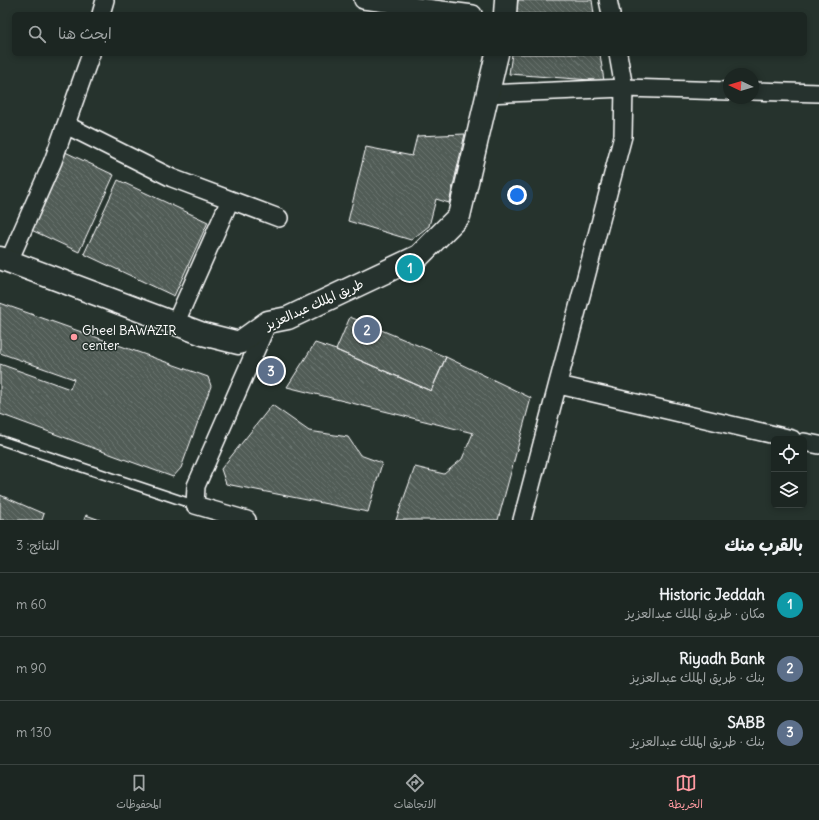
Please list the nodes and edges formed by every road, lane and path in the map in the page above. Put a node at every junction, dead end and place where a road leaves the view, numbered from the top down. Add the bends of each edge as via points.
1 (104, 0) edge
2 (363, 0) edge
3 (506, 0) edge
4 (608, 0) edge
5 (101, 12) edge
6 (457, 12) edge
7 (505, 12) edge
8 (611, 12) edge
9 (90, 56) edge
10 (497, 56) edge
11 (618, 56) edge
12 (624, 88) junction
13 (723, 91) edge
14 (759, 92) edge
15 (819, 93) edge
16 (488, 94) junction
17 (66, 125) junction
18 (230, 200) junction
19 (280, 218) dead end
20 (5, 260) edge
21 (268, 322) junction
22 (175, 324) junction
23 (558, 385) junction
24 (779, 436) edge
25 (0, 440) edge
26 (807, 443) edge
27 (819, 445) edge
28 (195, 505) junction
29 (247, 520) edge
30 (522, 520) edge

1 - 5 street
2 - 6 street
3 - 7 main road
4 - 8 street
9 - 17 street
10 - 16 main road, طريق الملك عبدالعزيز
11 - 12 street
12 - 13 street
12 - 16 street
12 - 23 street via 623,136
14 - 15 street
16 - 21 main road, طريق الملك عبدالعزيز via 459,216 419,256 288,318
17 - 18 street via 172,178
17 - 20 street via 53,161
18 - 19 street
18 - 22 street
20 - 22 main road, طريق الملك عبدالعزيز
21 - 22 main road, طريق الملك عبدالعزيز via 239,344
21 - 28 street via 196,486
23 - 24 street
23 - 30 street
25 - 28 lane
26 - 27 street
28 - 29 street

